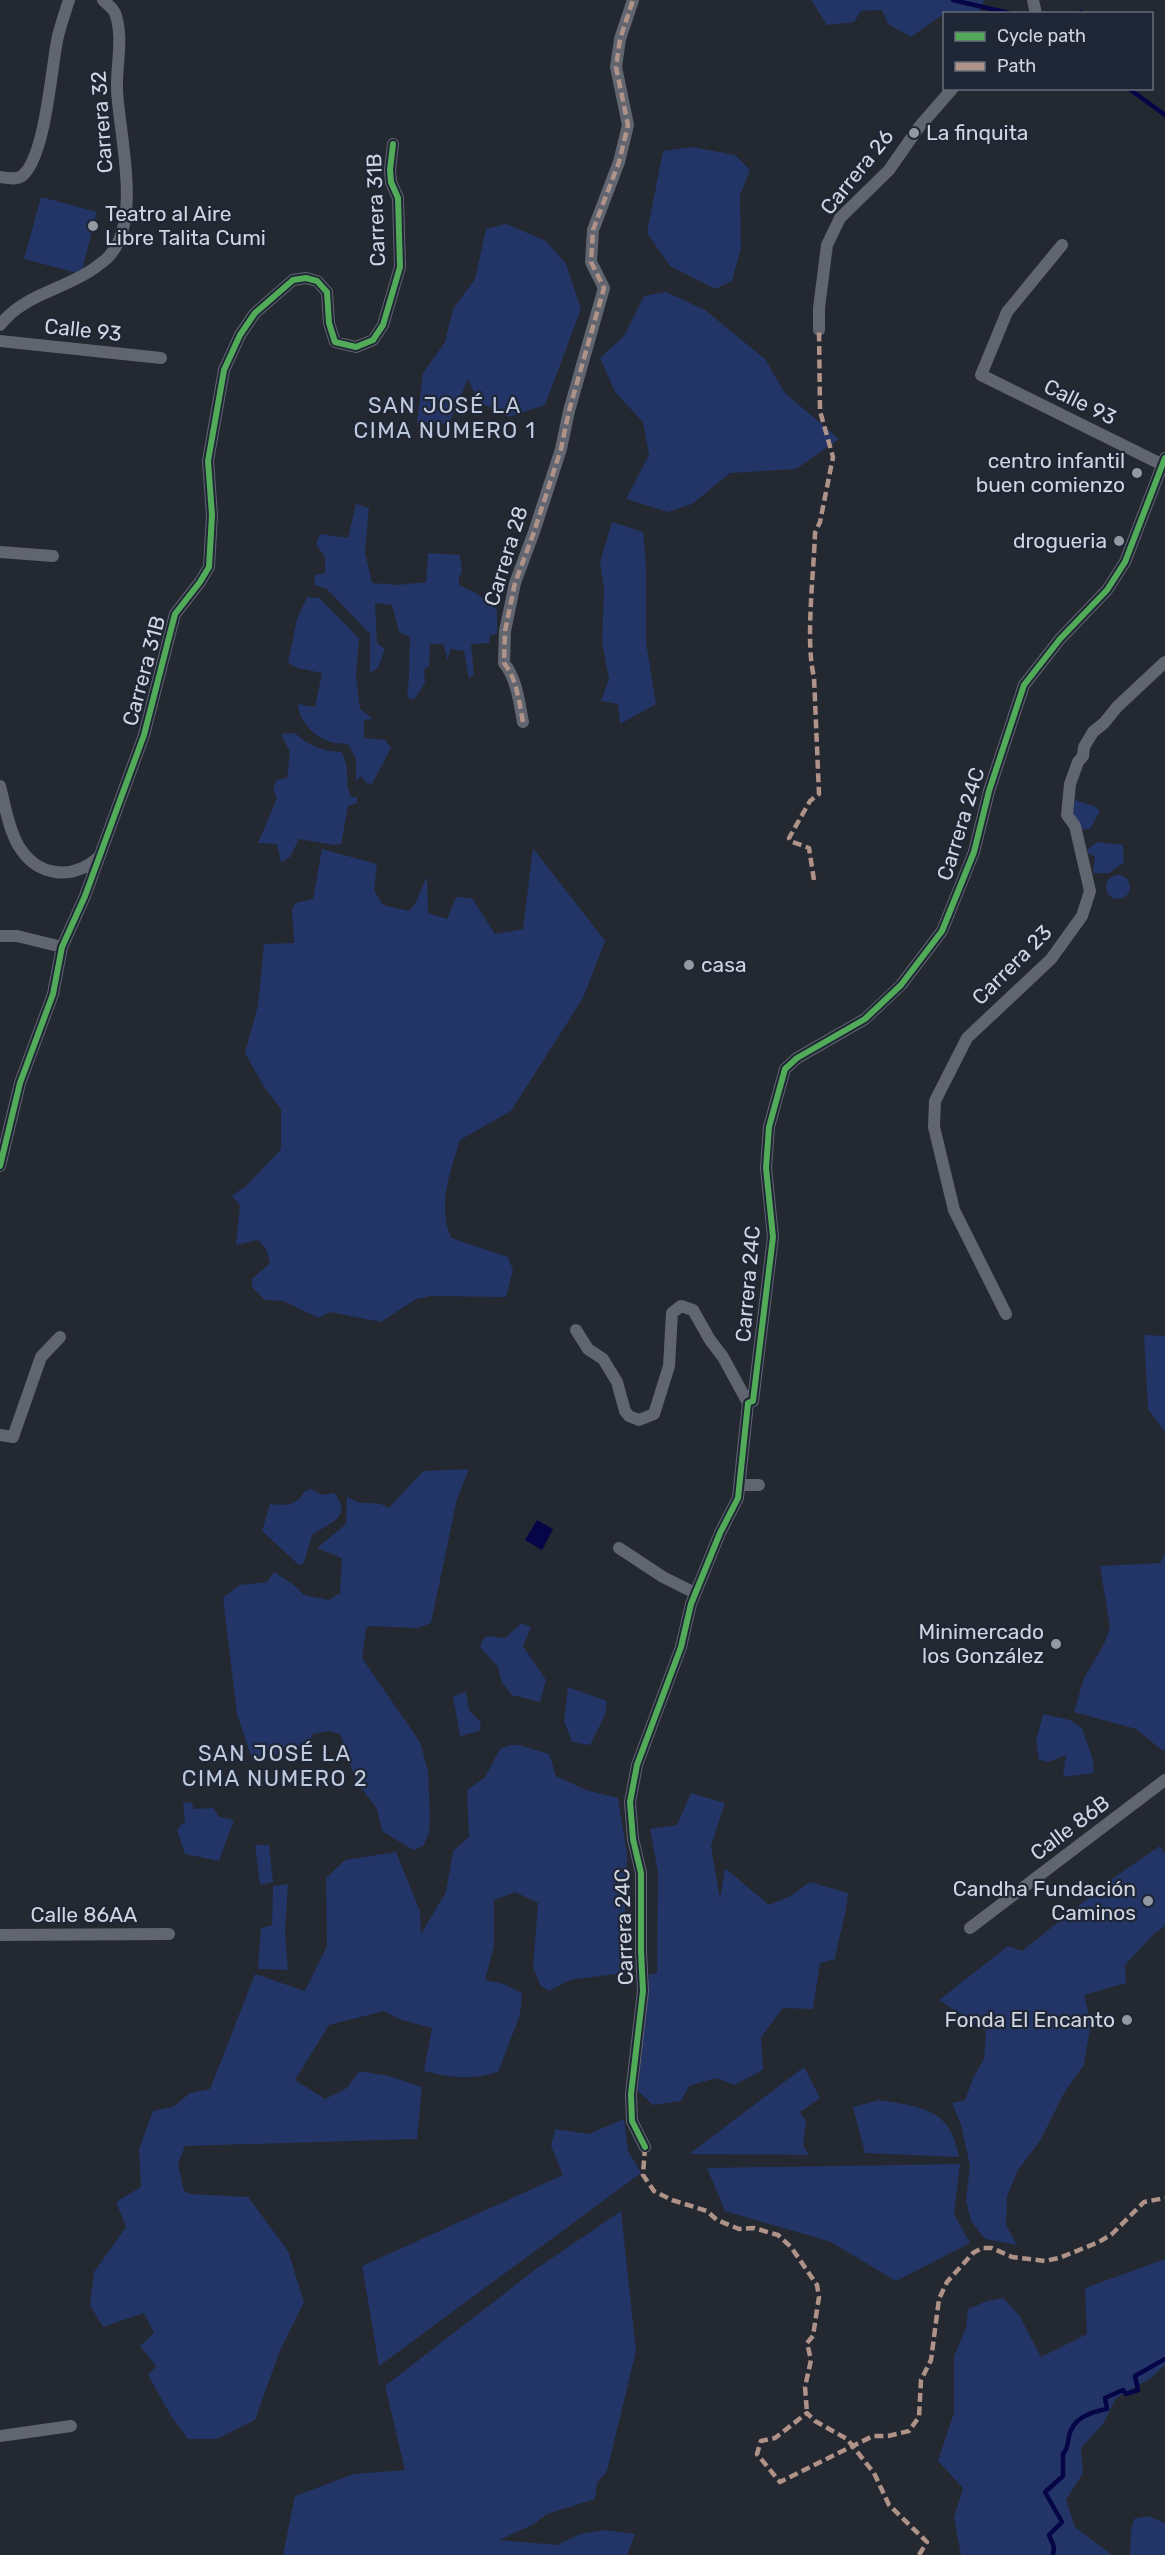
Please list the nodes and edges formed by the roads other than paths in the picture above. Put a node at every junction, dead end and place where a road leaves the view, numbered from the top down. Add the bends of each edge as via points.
1 (69, 0) edge
2 (103, 0) edge
3 (633, 0) edge
4 (951, 90) edge
5 (393, 144) dead end
6 (0, 177) edge
7 (1062, 245) dead end
8 (0, 325) edge
9 (819, 330) dead end
10 (0, 340) edge
11 (161, 358) dead end
12 (1164, 463) edge
13 (0, 552) edge
14 (53, 556) dead end
15 (1165, 662) edge
16 (524, 722) dead end
17 (0, 786) edge
18 (99, 857) junction
19 (0, 936) edge
20 (62, 947) junction
21 (0, 1166) edge
22 (1006, 1314) dead end
23 (576, 1330) dead end
24 (60, 1337) dead end
25 (748, 1403) junction
26 (0, 1435) edge
27 (740, 1485) junction
28 (759, 1485) dead end
29 (619, 1548) dead end
30 (695, 1593) junction
31 (1165, 1780) edge
32 (970, 1928) dead end
33 (169, 1934) dead end
34 (0, 1935) edge
35 (645, 2147) dead end
36 (71, 2426) dead end
37 (0, 2436) edge

1 - 6 street via 32,165 22,177
2 - 8 street, Carrera 32 via 114,10 120,33 118,105 126,157 121,235 110,256 80,278 41,293 11,311
3 - 16 street, Carrera 28 via 620,39 616,67 628,125 620,162 593,230 591,262 604,288 561,449 515,583 505,631 504,663 515,684
4 - 9 street, Carrera 26 via 889,170 840,218 827,245
5 - 18 street, Carrera 31B via 390,170 398,198 400,267 383,325 373,340 356,347 335,342 327,292 317,281 293,280 255,313 224,370 208,460 213,515 209,567 175,614 144,735
7 - 12 street, Calle 93 via 1007,312 981,375
10 - 11 street, Calle 93
12 - 25 street, Carrera 24C via 1125,562 1107,591 1060,639 1024,685 989,791 974,852 942,931 901,985 866,1018 785,1069 769,1127 766,1168 773,1237 753,1401
13 - 14 street
15 - 22 street, Carrera 23 via 1094,732 1070,784 1067,815 1075,826 1090,891 1080,919 1051,959 967,1038 935,1101 934,1127 954,1210
17 - 18 street via 18,845 38,865 50,871 76,872
18 - 20 street, Carrera 31B
19 - 20 street
20 - 21 street, Carrera 31B via 52,994 20,1083
23 - 25 street via 588,1349 603,1359 617,1382 625,1411 639,1420 654,1414 669,1366 672,1313 681,1306 693,1310
24 - 26 street via 41,1358 13,1437
25 - 27 street, Carrera 24C
27 - 28 street
27 - 30 street, Carrera 24C via 738,1498
29 - 30 street via 663,1578
30 - 35 street, Carrera 24C via 681,1647 637,1765 630,1802 641,1873 643,1991 631,2105 632,2121
31 - 32 street, Calle 86B
33 - 34 street, Calle 86AA
36 - 37 street

